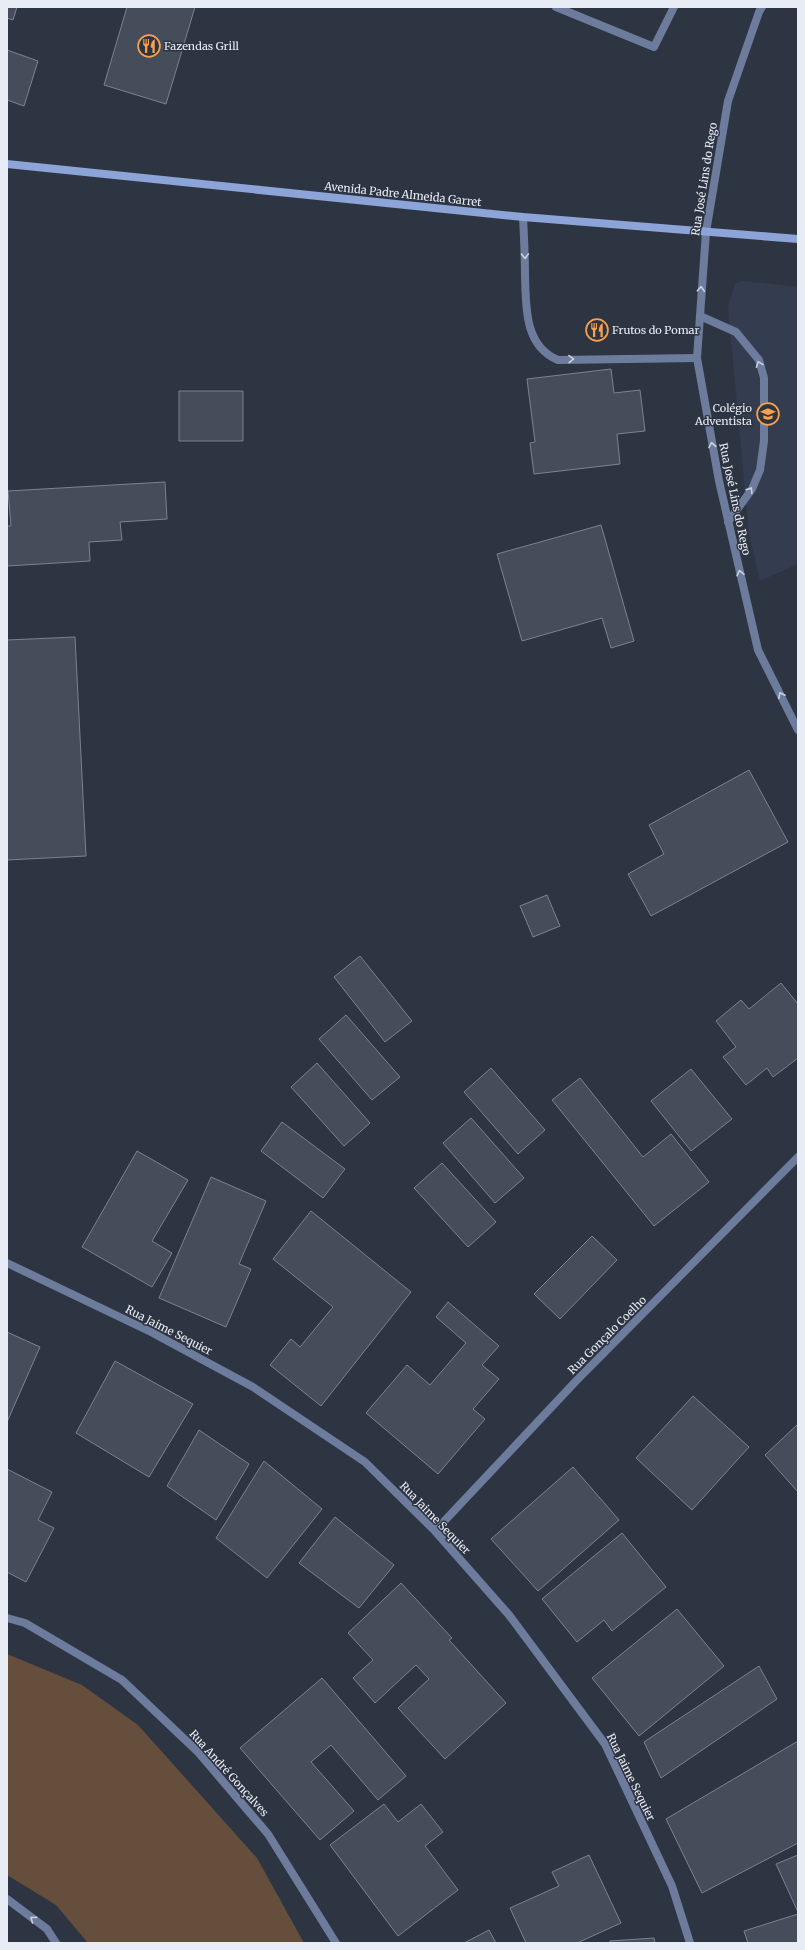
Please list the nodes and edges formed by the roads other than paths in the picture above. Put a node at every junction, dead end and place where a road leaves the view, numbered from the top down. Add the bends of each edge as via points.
1 (556, 7) edge
2 (674, 7) edge
3 (762, 7) edge
4 (7, 164) edge
5 (523, 217) junction
6 (706, 232) junction
7 (798, 239) edge
8 (700, 316) junction
9 (698, 358) junction
10 (728, 522) junction
11 (798, 730) edge
12 (798, 1157) edge
13 (7, 1262) edge
14 (435, 1531) junction
15 (7, 1618) edge
16 (7, 1899) edge
17 (56, 1943) edge
18 (336, 1943) edge
19 (690, 1943) edge

1 - 2 street via 654,47
3 - 6 street, Rua José Lins do Rego via 728,101
4 - 5 main road, Avenida Padre Almeida Garret
5 - 6 main road, Avenida Padre Almeida Garret
5 -> 9 street via 526,315 536,342 548,355 558,360
6 - 7 main road, Avenida Padre Almeida Garret
8 -> 6 street, Rua José Lins do Rego
8 - 9 street, Rua José Lins do Rego
10 -> 8 street via 752,488 760,470 764,441 764,378 759,360 736,332
10 -> 9 street, Rua José Lins do Rego
11 -> 10 street, Rua José Lins do Rego via 758,650
12 - 14 street, Rua Gonçalo Coelho via 577,1380
13 - 14 street, Rua Jaime Sequier via 151,1332 252,1387 365,1462
14 - 19 street, Rua Jaime Sequier via 508,1614 605,1744 672,1886
15 - 18 street, Rua André Gonçalves via 25,1623 122,1680 197,1752 268,1834
17 -> 16 street via 46,1929

